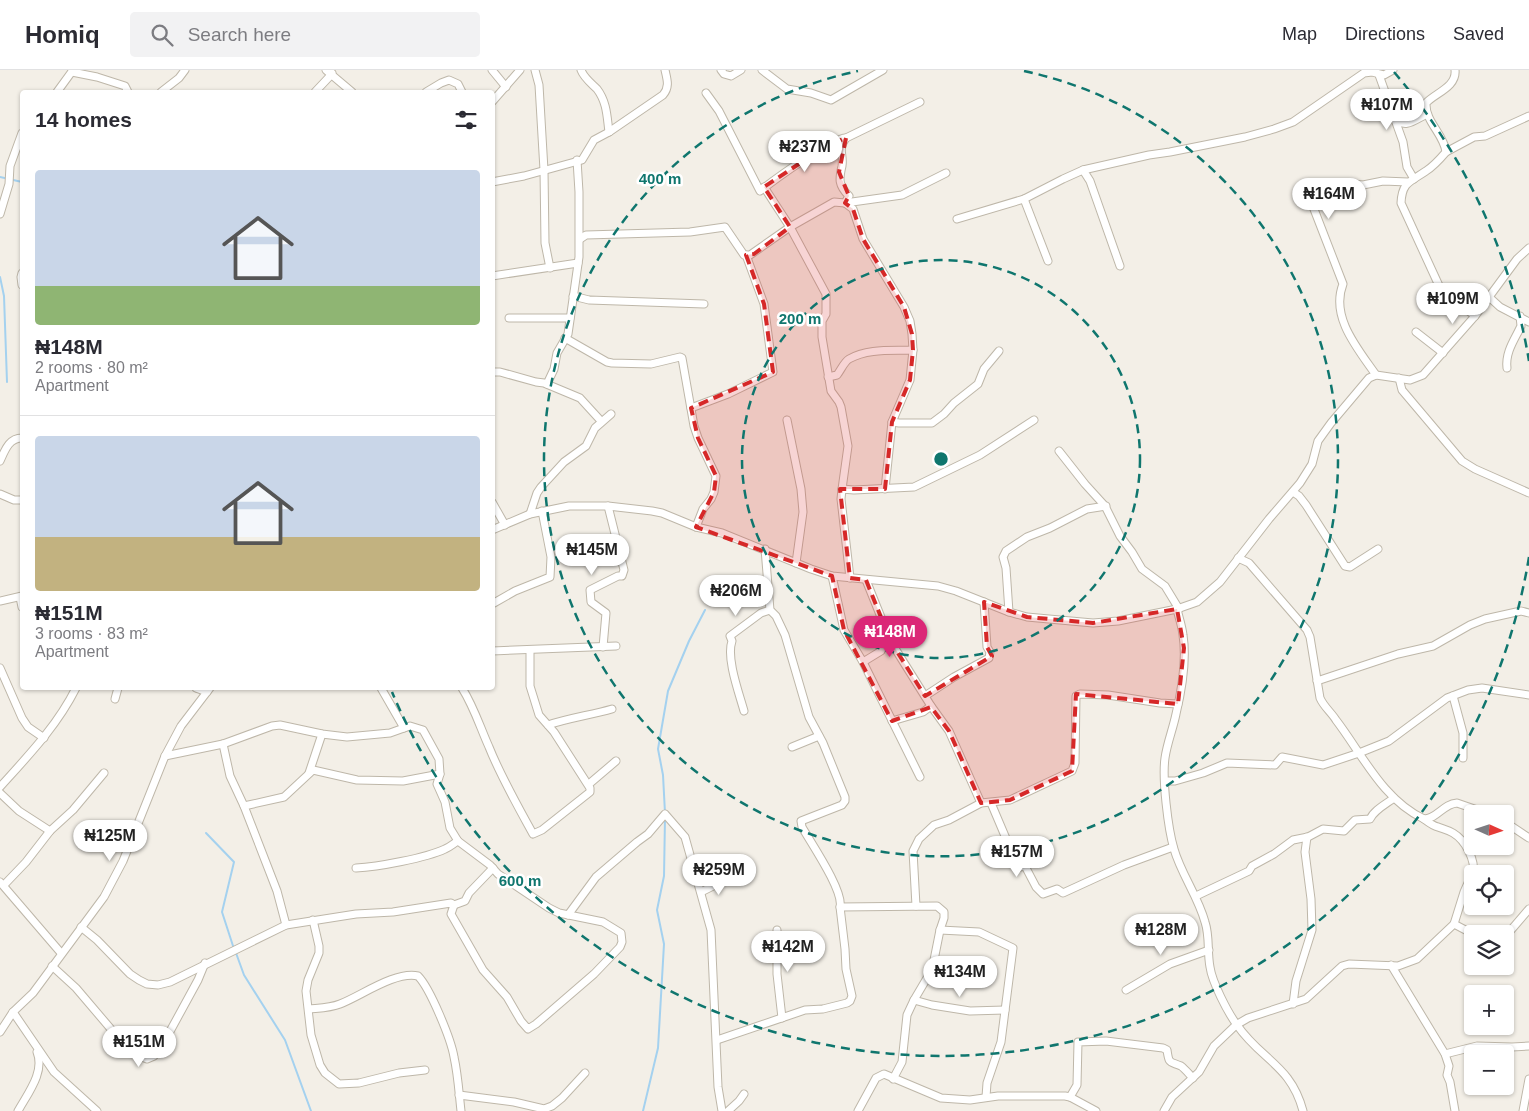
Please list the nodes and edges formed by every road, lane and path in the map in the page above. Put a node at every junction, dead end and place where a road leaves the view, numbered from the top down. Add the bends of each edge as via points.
1 (185, 70) edge
2 (492, 70) edge
3 (520, 70) edge
4 (535, 70) edge
5 (582, 70) edge
6 (665, 70) edge
7 (720, 70) edge
8 (741, 70) edge
9 (762, 70) edge
10 (883, 70) edge
11 (1393, 70) edge
12 (1455, 70) edge
13 (73, 71) edge
14 (330, 72) edge
15 (1379, 75) junction
16 (506, 87) junction
17 (59, 90) edge
18 (127, 90) edge
19 (163, 90) edge
20 (316, 90) edge
21 (350, 90) edge
22 (430, 90) edge
23 (461, 90) edge
24 (706, 93) dead end
25 (495, 99) edge
26 (920, 102) dead end
27 (1427, 114) junction
28 (1529, 116) edge
29 (1394, 119) junction
30 (609, 132) junction
31 (20, 138) edge
32 (846, 138) junction
33 (1446, 152) junction
34 (577, 160) junction
35 (544, 170) junction
36 (1083, 170) junction
37 (946, 173) dead end
38 (1411, 180) junction
39 (495, 181) edge
40 (764, 187) junction
41 (1024, 199) junction
42 (845, 203) junction
43 (0, 214) edge
44 (957, 219) dead end
45 (790, 227) junction
46 (580, 239) junction
47 (1529, 248) edge
48 (746, 255) junction
49 (1048, 261) dead end
50 (578, 264) junction
51 (1120, 266) dead end
52 (550, 268) junction
53 (495, 276) edge
54 (573, 296) junction
55 (1488, 298) junction
56 (704, 304) dead end
57 (1475, 316) junction
58 (1520, 316) junction
59 (509, 318) dead end
60 (570, 318) junction
61 (1529, 322) edge
62 (1416, 332) dead end
63 (565, 338) junction
64 (913, 350) junction
65 (998, 351) dead end
66 (1443, 353) junction
67 (1507, 368) dead end
68 (495, 372) edge
69 (1376, 375) junction
70 (828, 377) junction
71 (1399, 378) junction
72 (547, 384) junction
73 (691, 408) junction
74 (611, 414) dead end
75 (787, 420) dead end
76 (1034, 420) dead end
77 (601, 421) junction
78 (892, 422) junction
79 (20, 438) edge
80 (1059, 451) dead end
81 (0, 461) edge
82 (842, 489) junction
83 (885, 489) junction
84 (1293, 492) junction
85 (1529, 493) edge
86 (0, 494) edge
87 (20, 500) edge
88 (608, 506) junction
89 (1106, 506) junction
90 (495, 507) edge
91 (542, 511) junction
92 (530, 514) junction
93 (505, 525) junction
94 (696, 527) junction
95 (495, 529) edge
96 (765, 549) junction
97 (1378, 550) dead end
98 (1238, 558) junction
99 (796, 563) junction
100 (832, 576) junction
101 (850, 578) junction
102 (866, 580) junction
103 (20, 597) edge
104 (0, 601) edge
105 (495, 602) edge
106 (984, 602) junction
107 (1178, 609) junction
108 (770, 610) junction
109 (1009, 612) junction
110 (1529, 613) edge
111 (886, 632) junction
112 (603, 646) junction
113 (616, 646) dead end
114 (530, 650) junction
115 (495, 651) edge
116 (863, 662) junction
117 (0, 668) edge
118 (1317, 681) junction
119 (75, 690) edge
120 (117, 690) edge
121 (208, 690) edge
122 (382, 690) edge
123 (463, 690) edge
124 (1529, 695) edge
125 (925, 696) junction
126 (1453, 696) junction
127 (114, 699) dead end
128 (1178, 704) junction
129 (931, 706) junction
130 (612, 709) dead end
131 (744, 711) dead end
132 (892, 720) junction
133 (548, 725) junction
134 (404, 728) junction
135 (322, 734) junction
136 (819, 736) junction
137 (44, 738) junction
138 (223, 744) junction
139 (792, 747) dead end
140 (1359, 753) junction
141 (165, 756) junction
142 (1463, 758) dead end
143 (616, 761) dead end
144 (104, 773) dead end
145 (309, 773) junction
146 (440, 774) junction
147 (920, 777) dead end
148 (1165, 781) junction
149 (589, 784) junction
150 (0, 788) edge
151 (0, 793) edge
152 (1394, 798) junction
153 (982, 803) junction
154 (991, 803) junction
155 (1464, 805) edge
156 (244, 806) junction
157 (1424, 819) junction
158 (1514, 828) edge
159 (50, 831) junction
160 (1307, 837) junction
161 (1529, 838) edge
162 (458, 840) junction
163 (1173, 847) junction
164 (1472, 865) edge
165 (356, 868) dead end
166 (493, 868) junction
167 (727, 879) dead end
168 (2, 883) edge
169 (702, 892) junction
170 (1464, 892) edge
171 (1196, 896) junction
172 (454, 905) junction
173 (916, 906) junction
174 (840, 907) junction
175 (1529, 909) edge
176 (568, 915) junction
177 (313, 920) junction
178 (1454, 924) junction
179 (286, 925) junction
180 (1514, 926) edge
181 (81, 927) junction
182 (1464, 929) edge
183 (777, 930) dead end
184 (940, 930) junction
185 (1209, 950) junction
186 (61, 953) junction
187 (204, 964) junction
188 (1391, 965) junction
189 (52, 966) junction
190 (1126, 990) dead end
191 (914, 1000) junction
192 (1293, 1004) junction
193 (309, 1010) junction
194 (1005, 1010) junction
195 (13, 1012) junction
196 (782, 1018) junction
197 (1236, 1025) junction
198 (0, 1032) edge
199 (32, 1040) junction
200 (717, 1040) junction
201 (1529, 1046) edge
202 (1445, 1054) junction
203 (425, 1070) dead end
204 (585, 1073) dead end
205 (1193, 1078) junction
206 (893, 1079) junction
207 (1529, 1079) edge
208 (744, 1094) dead end
209 (459, 1095) junction
210 (986, 1097) junction
211 (1070, 1097) junction
212 (514, 1102) junction
213 (18, 1111) edge
214 (97, 1111) edge
215 (461, 1111) edge
216 (516, 1111) edge
217 (722, 1111) edge
218 (728, 1111) edge
219 (858, 1111) edge
220 (1096, 1111) edge
221 (1164, 1111) edge
222 (1303, 1111) edge
223 (1455, 1111) edge
224 (1523, 1111) edge

1 - 19 street
2 - 16 street
3 - 16 street
4 - 35 street via 539,85
5 - 30 street via 606,104
6 - 30 street via 667,91
7 - 8 street via 731,76
9 - 10 street via 787,89 831,100
11 - 15 street
12 - 27 street via 1452,83 1426,103
13 - 17 street
13 - 18 street via 124,86
14 - 20 street
14 - 21 street
15 - 29 street
15 - 36 street via 1372,72 1364,74 1293,122 1274,129
16 - 25 street
22 - 23 street via 449,80 458,84
24 - 40 street via 719,111 760,191
26 - 32 street
27 - 29 street via 1407,124
27 - 33 street
28 - 33 street via 1485,136 1474,137
29 - 38 street via 1405,148
30 - 34 street via 594,140 582,160
31 - 43 street via 10,166 9,184
32 - 40 street via 826,146
32 - 42 street via 841,149 839,172 841,184 849,196
33 - 38 street via 1427,171
34 - 35 street
34 - 46 street
35 - 39 street
35 - 52 street via 545,243
36 - 41 street
36 - 51 street via 1090,181
37 - 42 street via 902,195
38 - 57 street via 1401,195 1403,211 1438,285
38 - 69 street via 1363,185 1314,185 1312,204 1343,284 1339,293 1342,322
40 - 45 street
41 - 44 street
41 - 49 street
42 - 45 street via 834,202
42 - 64 street via 853,209 863,238 904,307 910,321
45 - 48 street via 754,254
45 - 70 street via 826,294 822,336
46 - 48 street via 586,235 690,232 725,227
46 - 50 street
47 - 55 street
48 - 73 street via 764,304 772,372
50 - 52 street
50 - 54 street
52 - 53 street
54 - 56 street via 589,300
54 - 60 street
55 - 57 street
55 - 58 street
57 - 66 street
58 - 61 street
58 - 67 street via 1522,326 1513,340
59 - 60 street
60 - 63 street
62 - 66 street
63 - 72 street
63 - 73 street via 612,363 651,364 682,358
64 - 70 street via 874,351 861,355 848,360 837,375
64 - 78 street via 910,380
65 - 78 street via 984,369 978,384 932,423
66 - 71 street via 1422,375 1410,380
68 - 72 street
69 - 71 street
69 - 84 street via 1369,378 1318,441 1308,470
70 - 82 street via 831,391 840,402 848,446
71 - 85 street via 1402,390 1462,460
72 - 77 street via 580,398
73 - 94 street via 698,438 716,476 714,492 702,509
74 - 77 street
75 - 99 street via 803,512
76 - 83 street via 980,455 914,487
77 - 92 street via 586,446 564,462 542,487
78 - 83 street
79 - 81 street via 10,443
80 - 89 street
82 - 83 street
82 - 101 street
84 - 97 street via 1306,505 1344,566 1350,567
84 - 98 street
86 - 87 street
88 - 91 street via 569,506
88 - 94 street via 657,512
88 - 112 street via 624,570 622,576 590,590 591,602 606,614
89 - 107 street via 1120,536 1142,569 1165,586
89 - 109 street via 1087,509 1027,537 1006,551 1003,557
90 - 93 street
91 - 92 street
91 - 105 street via 551,557 550,577
92 - 93 street
93 - 95 street
94 - 96 street
96 - 99 street
96 - 108 street
98 - 107 street via 1220,582 1197,602
98 - 118 street via 1249,564 1307,630
99 - 100 street
100 - 101 street
100 - 116 street via 844,630
101 - 102 street
102 - 106 street via 938,586
102 - 111 street
103 - 104 street
106 - 109 street
106 - 125 street via 989,658
107 - 109 street via 1093,623 1027,617
107 - 128 street via 1184,648
108 - 131 street via 730,636 735,679
108 - 136 street via 785,635 808,717
110 - 118 street via 1521,611 1485,619 1432,646
111 - 116 street via 881,651
111 - 125 street
112 - 113 street
112 - 114 street
114 - 115 street
114 - 133 street via 530,686 538,715
116 - 132 street
117 - 137 street via 22,718 28,727
118 - 140 street via 1324,706
119 - 137 street
120 - 127 street
121 - 141 street via 181,726
122 - 134 street
123 - 149 street via 508,790 533,834 590,792
124 - 126 street via 1475,688
125 - 129 street
126 - 140 street via 1389,741
126 - 142 street via 1463,733
128 - 148 street via 1164,761
128 - 154 street via 1108,695 1076,696 1072,771 1010,800
129 - 132 street via 923,712
129 - 153 street via 949,730
130 - 133 street
132 - 147 street
133 - 149 street
134 - 135 street via 390,733 347,737
134 - 146 street via 410,726 423,730 438,755
135 - 138 street via 280,725
135 - 145 street
136 - 139 street
136 - 174 street via 845,801 801,821 842,901
137 - 150 street
138 - 141 street
138 - 156 street via 230,776
140 - 148 street via 1324,765 1286,756 1275,765 1226,763 1203,773
140 - 152 street
141 - 181 street via 122,862 104,898
143 - 149 street
144 - 159 street via 73,810
145 - 146 street via 313,770 357,780 403,781
145 - 156 street via 284,797
146 - 162 street via 437,784 445,802 447,820
148 - 163 street
151 - 159 street via 19,811
152 - 157 street
152 - 160 street via 1370,820 1355,820 1344,831 1323,829
153 - 154 street
153 - 173 street via 934,824 917,843 913,851
154 - 163 street via 1016,862 1020,867 1025,866 1043,894 1057,889 1063,893
155 - 157 street via 1452,803 1431,818
156 - 179 street via 277,891
157 - 164 street via 1456,835 1466,847
158 - 161 street
159 - 168 street via 26,862
160 - 171 street via 1292,840 1249,871
160 - 192 street via 1305,852 1312,930 1296,981
162 - 165 street via 445,849 426,855
162 - 166 street
163 - 171 street
166 - 172 street via 465,901
166 - 176 street via 549,908
167 - 169 street
168 - 186 street
169 - 176 street via 685,837 665,814 648,834 596,877
169 - 200 street via 711,930
170 - 178 street
171 - 185 street via 1205,921
172 - 176 street via 451,914 474,954 528,1029 561,1004 620,947 622,936 614,927
172 - 177 street via 447,903
173 - 174 street
173 - 184 street via 937,906 941,909 944,918
174 - 196 street via 852,996 850,1001
175 - 180 street
177 - 179 street
177 - 193 street via 319,946 306,985
178 - 182 street
178 - 188 street via 1417,959 1398,966
179 - 187 street
181 - 186 street
181 - 187 street via 130,974 147,984 170,982
183 - 196 street
184 - 191 street via 934,960
184 - 194 street via 979,932 1013,948
185 - 190 street via 1170,964
185 - 197 street via 1211,975
186 - 189 street
187 - 189 street via 168,1035 154,1056 147,1059 116,1035 76,988
188 - 192 street via 1342,966 1310,996
188 - 202 street
189 - 195 street via 33,993
191 - 194 street via 970,1011
191 - 206 street via 907,1015 902,1062
192 - 197 street
193 - 203 street via 311,1035 320,1066 339,1084
193 - 209 street via 342,1003 386,981 418,976 425,984 454,1056
194 - 210 street via 1001,1042 987,1083
195 - 198 street
195 - 199 street
196 - 200 street
197 - 205 street via 1214,1046
197 - 222 street via 1287,1075
199 - 213 street via 40,1060 39,1069
199 - 214 street via 54,1072
200 - 217 street
201 - 202 street via 1477,1046
202 - 223 street
204 - 212 street via 552,1106 544,1109
205 - 211 street via 1170,1062 1167,1050 1163,1048 1078,1042 1077,1085
205 - 221 street via 1172,1097
206 - 210 street via 941,1098 970,1100
206 - 219 street via 884,1074 876,1078
207 - 224 street
208 - 218 street
209 - 212 street
209 - 215 street
210 - 211 street
211 - 220 street
212 - 216 street

